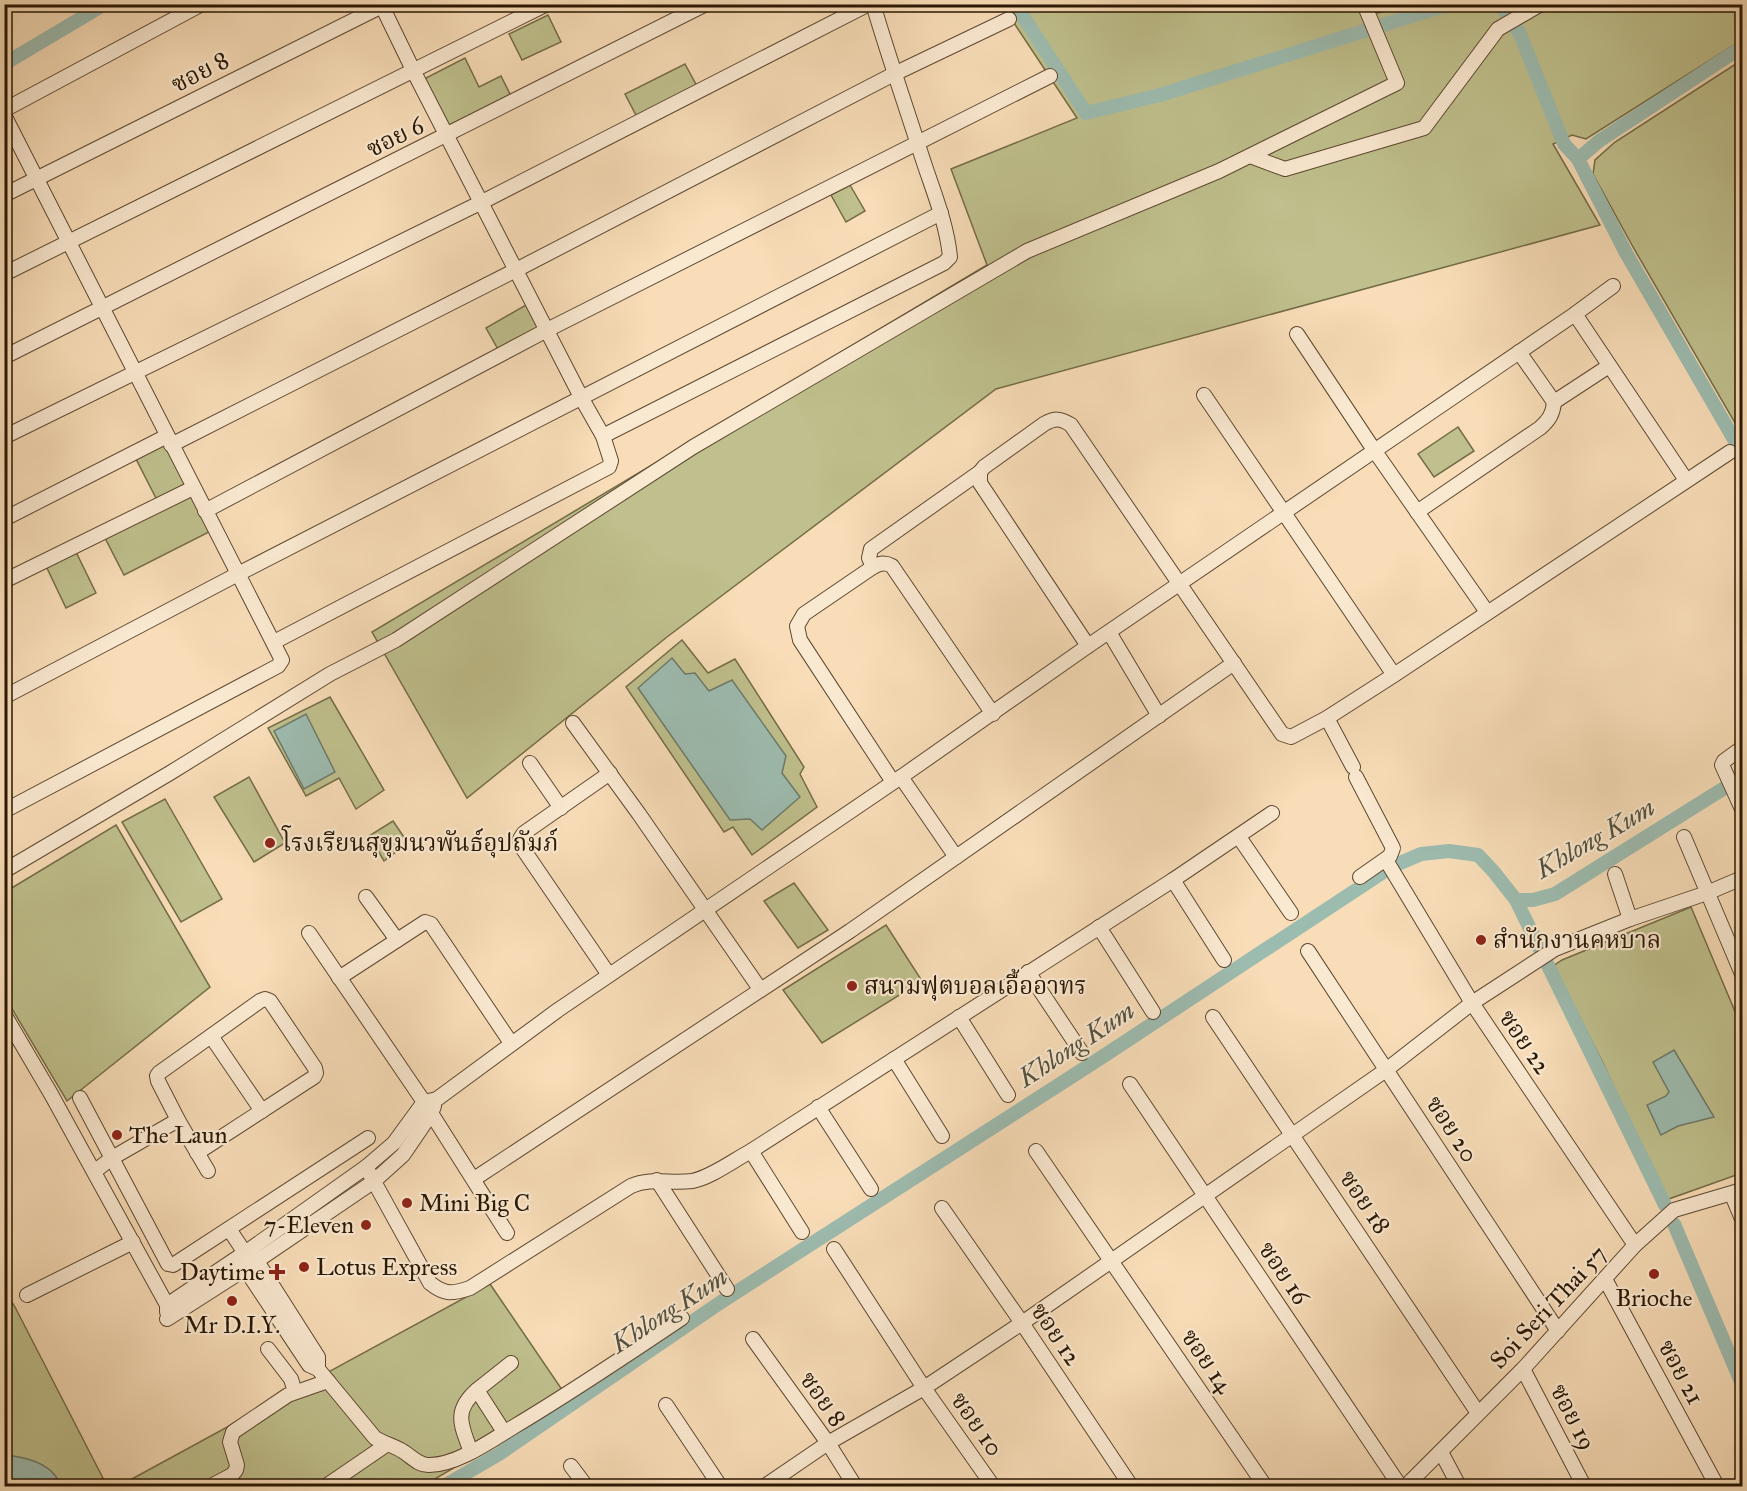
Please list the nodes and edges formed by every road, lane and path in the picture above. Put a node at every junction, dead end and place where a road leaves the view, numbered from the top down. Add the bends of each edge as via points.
1 (202, 4) edge
2 (547, 4) edge
3 (706, 4) edge
4 (871, 4) edge
5 (1364, 4) edge
6 (383, 5) edge
7 (1539, 6) edge
8 (1009, 19) dead end
9 (414, 72) junction
10 (894, 74) junction
11 (1050, 76) dead end
12 (4, 113) edge
13 (447, 136) junction
14 (917, 142) junction
15 (1250, 156) junction
16 (38, 178) junction
17 (4, 195) edge
18 (482, 202) junction
19 (941, 213) junction
20 (70, 241) junction
21 (516, 270) junction
22 (4, 274) edge
23 (1613, 286) dead end
24 (103, 306) junction
25 (1575, 314) junction
26 (547, 330) junction
27 (1297, 334) dead end
28 (1519, 352) junction
29 (4, 357) edge
30 (1609, 366) junction
31 (134, 372) junction
32 (1204, 395) dead end
33 (582, 399) junction
34 (1554, 402) junction
35 (603, 436) junction
36 (4, 437) edge
37 (169, 440) junction
38 (1374, 450) junction
39 (1730, 452) dead end
40 (980, 472) junction
41 (1686, 480) junction
42 (194, 488) junction
43 (205, 511) junction
44 (1283, 512) junction
45 (1417, 512) junction
46 (4, 519) edge
47 (873, 567) junction
48 (238, 574) junction
49 (4, 581) edge
50 (1180, 584) junction
51 (1487, 612) junction
52 (1109, 632) junction
53 (274, 642) junction
54 (1088, 646) junction
55 (1234, 663) junction
56 (1394, 675) junction
57 (4, 697) edge
58 (993, 714) junction
59 (1159, 716) junction
60 (1327, 718) junction
61 (573, 723) dead end
62 (1743, 748) edge
63 (530, 763) dead end
64 (610, 773) junction
65 (897, 780) junction
66 (561, 808) junction
67 (1743, 808) edge
68 (4, 811) edge
69 (1272, 813) dead end
70 (1239, 837) junction
71 (1684, 837) dead end
72 (956, 857) junction
73 (1389, 864) junction
74 (4, 872) edge
75 (1615, 874) dead end
76 (1360, 877) dead end
77 (1743, 878) edge
78 (1173, 880) junction
79 (1707, 893) junction
80 (366, 897) dead end
81 (704, 909) junction
82 (1291, 913) dead end
83 (1630, 919) junction
84 (1099, 927) junction
85 (309, 933) dead end
86 (397, 940) junction
87 (1308, 951) dead end
88 (1224, 960) dead end
89 (1028, 972) junction
90 (1743, 974) edge
91 (609, 975) junction
92 (339, 978) junction
93 (760, 989) junction
94 (1472, 1003) junction
95 (1152, 1012) dead end
96 (4, 1014) edge
97 (959, 1017) junction
98 (1213, 1017) dead end
99 (211, 1036) junction
100 (511, 1043) junction
101 (1082, 1053) dead end
102 (894, 1059) junction
103 (1386, 1070) junction
104 (1130, 1084) dead end
105 (1008, 1095) dead end
106 (80, 1098) dead end
107 (431, 1105) junction
108 (818, 1107) junction
109 (262, 1111) junction
110 (178, 1120) junction
111 (1294, 1135) junction
112 (942, 1136) dead end
113 (368, 1138) dead end
114 (751, 1151) junction
115 (1036, 1151) dead end
116 (197, 1153) junction
117 (112, 1158) junction
118 (366, 1167) junction
119 (95, 1171) junction
120 (208, 1171) dead end
121 (474, 1179) junction
122 (657, 1180) junction
123 (373, 1182) junction
124 (871, 1189) dead end
125 (1737, 1192) edge
126 (1204, 1195) junction
127 (942, 1208) dead end
128 (1743, 1219) edge
129 (294, 1227) junction
130 (229, 1229) junction
131 (802, 1232) dead end
132 (507, 1233) dead end
133 (133, 1242) junction
134 (1635, 1245) junction
135 (834, 1249) dead end
136 (247, 1258) junction
137 (1112, 1261) junction
138 (1605, 1280) junction
139 (727, 1289) dead end
140 (27, 1295) dead end
141 (167, 1305) junction
142 (682, 1318) dead end
143 (1022, 1323) junction
144 (1558, 1331) junction
145 (753, 1339) dead end
146 (268, 1348) dead end
147 (511, 1363) dead end
148 (1523, 1369) junction
149 (328, 1381) junction
150 (924, 1388) junction
151 (477, 1389) junction
152 (295, 1392) junction
153 (666, 1405) dead end
154 (1478, 1413) junction
155 (504, 1432) junction
156 (828, 1443) junction
157 (386, 1445) junction
158 (471, 1452) junction
159 (1441, 1452) junction
160 (572, 1466) dead end
161 (212, 1486) edge
162 (326, 1486) edge
163 (586, 1486) edge
164 (720, 1486) edge
165 (765, 1486) edge
166 (855, 1486) edge
167 (993, 1486) edge
168 (1131, 1486) edge
169 (1265, 1486) edge
170 (1400, 1486) edge
171 (1406, 1486) edge
172 (1459, 1486) edge
173 (1584, 1486) edge
174 (1717, 1486) edge

1 - 12 street
2 - 9 street
3 - 13 street, ซอย 6
4 - 10 street
4 - 18 street
5 - 15 street via 1397,83
6 - 9 street
6 - 16 street, ซอย 8
7 - 15 street via 1498,29 1424,128 1285,170
8 - 10 street
9 - 13 street
9 - 20 street
10 - 14 street
10 - 21 street
11 - 14 street
12 - 16 street
13 - 18 street
13 - 24 street, ซอย 6
14 - 19 street
14 - 26 street
15 - 74 street via 1027,250 693,447 396,640 330,674
16 - 17 street, ซอย 8
16 - 20 street
18 - 21 street
18 - 31 street
19 - 33 street
19 - 35 street via 950,257 944,263
20 - 22 street
20 - 24 street
21 - 26 street
21 - 37 street
23 - 25 street
24 - 29 street, ซอย 6
24 - 31 street
25 - 28 street
25 - 30 street
26 - 33 street
26 - 43 street
27 - 38 street
28 - 34 street
28 - 38 street
30 - 34 street
30 - 41 street
31 - 36 street
31 - 37 street
32 - 44 street
33 - 35 street
33 - 48 street
34 - 45 street via 1554,411 1540,428
35 - 53 street via 611,455 609,467
37 - 42 street
37 - 46 street
38 - 44 street
38 - 45 street
39 - 41 street
40 - 47 street via 872,549 869,558
40 - 50 street via 1044,424 1061,419 1071,425
40 - 54 street via 980,483
41 - 51 street
42 - 43 street
42 - 49 street
43 - 48 street
44 - 50 street
44 - 56 street
45 - 51 street
47 - 58 street via 881,563 892,566
47 - 65 street via 804,614 797,626 800,640
48 - 53 street
48 - 57 street
50 - 52 street
50 - 55 street
51 - 56 street
52 - 54 street
52 - 59 street
53 - 68 street via 282,660 278,666
54 - 58 street
55 - 59 street
55 - 60 street via 1282,734 1291,737
56 - 60 street
58 - 65 street
59 - 72 street
60 - 73 street via 1393,848
61 - 64 street
62 - 67 street via 1722,763
63 - 66 street
64 - 66 street
64 - 81 street
65 - 72 street
65 - 81 street
66 - 91 street via 524,833 521,846
69 - 70 street
70 - 78 street
70 - 82 street
71 - 79 street
72 - 93 street
73 - 76 street
73 - 94 street, ซอย 22
75 - 83 street
77 - 79 street
78 - 84 street
78 - 88 street
79 - 83 street
79 - 90 street
80 - 86 street
81 - 91 street
81 - 93 street
83 - 94 street via 1555,949
84 - 89 street
84 - 95 street
85 - 92 street
86 - 92 street
86 - 100 street via 425,922 431,924
87 - 103 street, ซอย 20
89 - 97 street
89 - 101 street
91 - 100 street
92 - 107 street
93 - 121 street
94 - 103 street
94 - 134 street, ซอย 22
96 - 119 street
97 - 102 street
97 - 105 street
98 - 111 street, ซอย 18
99 - 109 street
99 - 109 street via 260,1001 265,999 274,1005 316,1073
99 - 110 street via 157,1076
100 - 107 street
102 - 108 street
102 - 112 street
103 - 111 street
103 - 144 street, ซอย 20
104 - 126 street, ซอย 16
106 - 117 street
107 - 118 street
107 - 121 street
107 - 123 street via 403,1155
108 - 114 street
108 - 124 street
109 - 116 street
110 - 116 street
110 - 117 street
111 - 126 street
111 - 154 street, ซอย 18
113 - 130 street
114 - 122 street via 699,1179
114 - 131 street
115 - 137 street, ซอย 14
116 - 120 street
117 - 119 street
117 - 130 street via 168,1264 173,1265
118 - 123 street
118 - 129 street
119 - 133 street
121 - 132 street
122 - 123 street via 630,1186 470,1288 454,1293 440,1291 430,1283
122 - 139 street
123 - 129 street
125 - 128 street
125 - 134 street, Soi Seri Thai 57 via 1674,1210
126 - 137 street
126 - 170 street, ซอย 16
127 - 143 street, ซอย 12
129 - 136 street
130 - 136 street
133 - 140 street
133 - 141 street
134 - 138 street, Soi Seri Thai 57
135 - 150 street, ซอย 10
136 - 141 street
136 - 141 street via 167,1319
136 - 149 street via 309,1365
137 - 143 street
137 - 169 street, ซอย 14
138 - 144 street, Soi Seri Thai 57
138 - 174 street, ซอย 21
142 - 155 street
143 - 150 street
143 - 168 street, ซอย 12
144 - 148 street, Soi Seri Thai 57
145 - 156 street, ซอย 8
146 - 152 street via 291,1379
147 - 151 street
148 - 154 street, Soi Seri Thai 57
148 - 173 street, ซอย 19
149 - 152 street
149 - 157 street via 375,1438
150 - 156 street
150 - 167 street, ซอย 10
151 - 155 street
151 - 158 street via 462,1409 463,1431
152 - 161 street via 233,1432 230,1442 236,1470
153 - 164 street
154 - 159 street, Soi Seri Thai 57
155 - 158 street
156 - 165 street
156 - 166 street, ซอย 8
157 - 158 street via 428,1465
157 - 162 street
159 - 171 street, Soi Seri Thai 57
159 - 172 street
160 - 163 street

